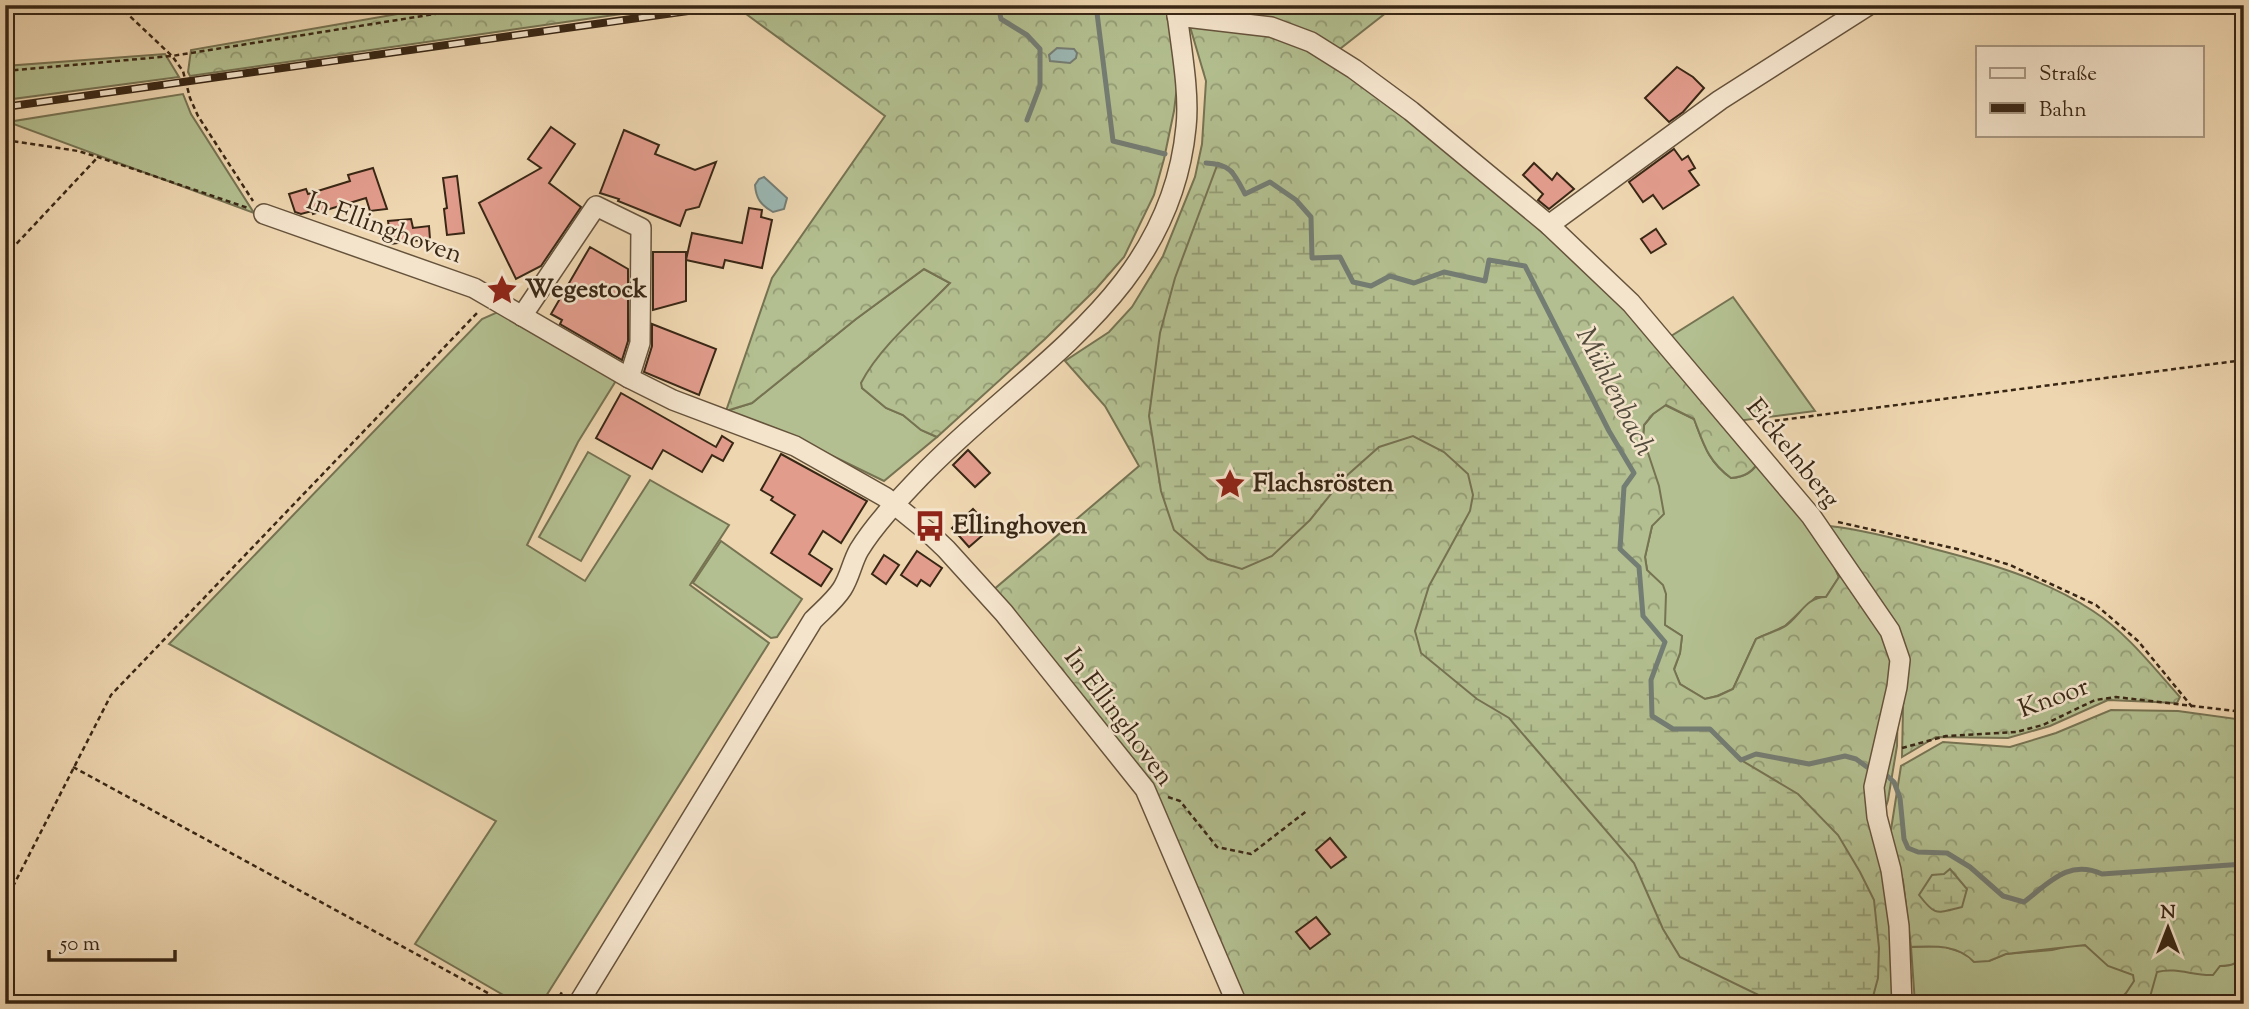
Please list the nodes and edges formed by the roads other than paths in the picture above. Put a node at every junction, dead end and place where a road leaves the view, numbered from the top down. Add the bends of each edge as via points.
1 (1869, 5) edge
2 (1176, 10) edge
3 (264, 214) road end
4 (1549, 225) junction
5 (522, 316) junction
6 (629, 378) junction
7 (895, 505) junction
8 (578, 1004) edge
9 (1237, 1004) edge
10 (1902, 1004) edge

1 - 4 street via 1720,100
2 - 4 street, Eickelnberg via 1271,27 1311,42 1411,111
2 - 7 street, Eickelnberg via 1186,124 1173,189 1154,235 1095,317 922,474
3 - 5 street, In Ellinghoven via 474,288
4 - 10 street, Eickelnberg via 1630,303 1736,426 1811,516 1890,631 1900,660 1874,787 1899,926
5 - 6 street, In Ellinghoven
5 - 6 street via 596,206 641,228 640,343
6 - 7 street, In Ellinghoven via 673,400 795,446
7 - 8 street via 859,550 842,589 813,620
7 - 9 street, In Ellinghoven via 946,549 1004,613 1144,789

